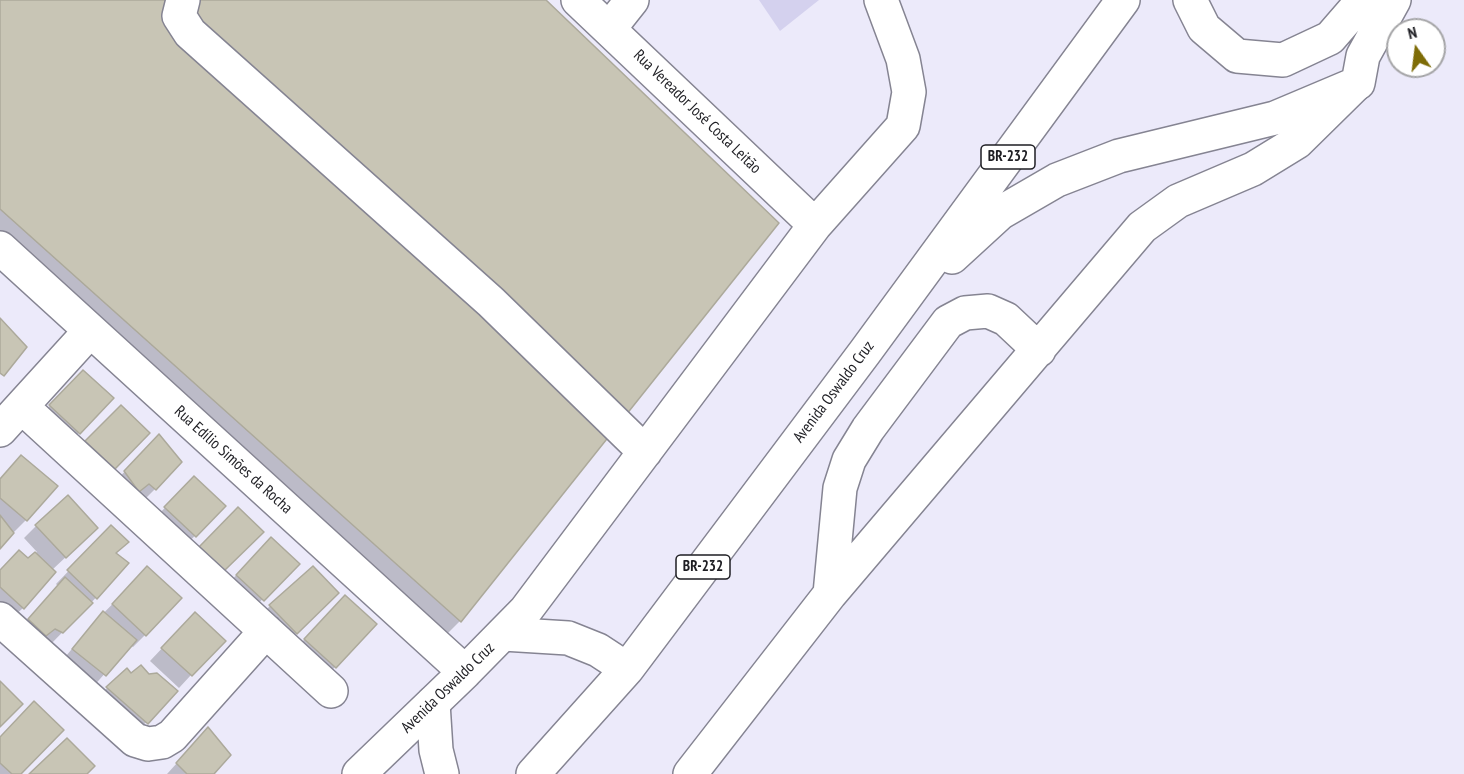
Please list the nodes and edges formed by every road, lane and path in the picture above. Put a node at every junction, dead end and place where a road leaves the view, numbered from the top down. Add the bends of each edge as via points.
1 (183, 0) edge
2 (579, 0) edge
3 (632, 0) edge
4 (881, 0) edge
5 (1190, 0) edge
6 (1364, 0) edge
7 (1394, 0) edge
8 (1122, 1) edge
9 (609, 29) junction
10 (1358, 83) junction
11 (815, 225) junction
12 (0, 248) edge
13 (896, 309) junction
14 (90, 331) junction
15 (1039, 350) junction
16 (11, 418) edge
17 (645, 452) junction
18 (830, 594) junction
19 (0, 619) edge
20 (266, 631) junction
21 (503, 634) junction
22 (627, 669) junction
23 (465, 672) junction
24 (331, 691) dead end
25 (433, 703) junction
26 (359, 774) edge
27 (442, 774) edge
28 (533, 774) edge
29 (690, 774) edge

1 - 17 main road via 179,16 190,33 491,302
2 - 9 main road, Rua Vereador José Costa Leitão
3 - 9 main road
4 - 11 main road, Avenida Oswaldo Cruz via 903,59 909,92 903,126
5 - 6 main road via 1204,28 1237,56 1283,60 1330,38
7 - 10 main road via 1363,56
8 - 13 main road, Avenida Oswaldo Cruz / BR-232
9 - 11 main road, Rua Vereador José Costa Leitão
10 - 13 main road via 1275,118 1119,156 1057,180 1000,213
10 - 15 main road via 1297,142 1253,169 1178,201 1142,227
11 - 17 main road, Avenida Oswaldo Cruz
12 - 14 main road, Rua Edílio Simões da Rocha
13 - 22 main road, Avenida Oswaldo Cruz / BR-232
14 - 16 main road
14 - 23 main road, Rua Edílio Simões da Rocha
15 - 18 main road
15 - 18 main road via 1006,319 988,311 965,313 948,322 849,460 840,489
16 - 20 main road
17 - 21 main road, Avenida Oswaldo Cruz via 526,610
18 - 29 main road
19 - 20 main road via 135,740 148,744 172,736
20 - 24 main road
21 - 22 main road via 568,638 598,650
21 - 23 main road, Avenida Oswaldo Cruz
22 - 28 main road, Avenida Oswaldo Cruz / BR-232
23 - 25 main road, Avenida Oswaldo Cruz
25 - 26 main road, Avenida Oswaldo Cruz
25 - 27 main road

